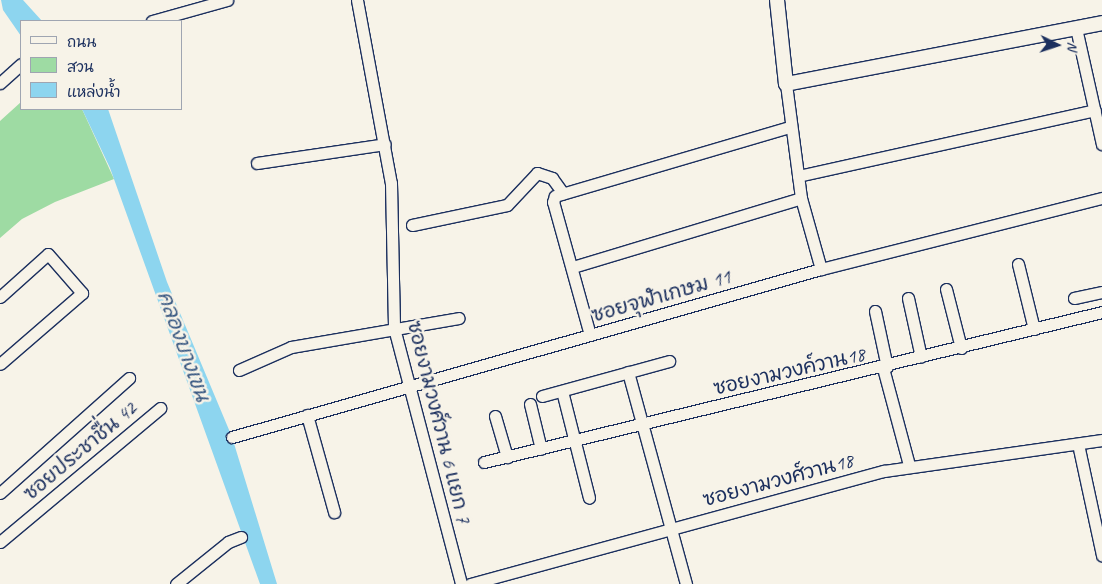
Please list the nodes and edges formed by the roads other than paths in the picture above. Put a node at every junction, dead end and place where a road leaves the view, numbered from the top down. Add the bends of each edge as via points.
1 (227, 0) edge
2 (357, 0) edge
3 (777, 0) edge
4 (156, 20) edge
5 (1102, 23) edge
6 (1076, 28) junction
7 (20, 65) edge
8 (0, 84) edge
9 (786, 84) junction
10 (1096, 92) edge
11 (1094, 110) junction
12 (790, 127) junction
13 (385, 144) junction
14 (1102, 144) edge
15 (257, 163) dead end
16 (798, 176) junction
17 (563, 193) junction
18 (801, 198) junction
19 (1102, 198) edge
20 (412, 225) dead end
21 (1018, 264) dead end
22 (572, 267) junction
23 (821, 269) junction
24 (946, 290) dead end
25 (1101, 296) edge
26 (0, 297) edge
27 (908, 298) dead end
28 (1074, 298) dead end
29 (874, 310) dead end
30 (1102, 312) edge
31 (459, 318) dead end
32 (394, 328) junction
33 (1034, 329) junction
34 (590, 336) junction
35 (961, 348) junction
36 (921, 357) junction
37 (669, 361) dead end
38 (0, 364) edge
39 (885, 367) junction
40 (239, 370) dead end
41 (628, 372) junction
42 (129, 378) dead end
43 (408, 388) junction
44 (562, 391) junction
45 (542, 396) dead end
46 (530, 404) dead end
47 (160, 408) dead end
48 (307, 415) junction
49 (495, 416) dead end
50 (641, 425) junction
51 (232, 437) dead end
52 (1102, 440) edge
53 (574, 441) junction
54 (1078, 444) junction
55 (541, 449) junction
56 (507, 457) junction
57 (484, 462) dead end
58 (909, 465) junction
59 (0, 493) edge
60 (589, 498) dead end
61 (334, 512) dead end
62 (668, 530) junction
63 (241, 537) dead end
64 (0, 542) edge
65 (1102, 555) edge
66 (176, 584) edge
67 (461, 584) edge
68 (470, 584) edge
69 (686, 584) edge

1 - 4 street
2 - 13 street, ซอยงามวงศ์วาน 6 แยก 7
3 - 9 street
5 - 6 street
6 - 9 street
6 - 10 street
7 - 8 street
9 - 12 street
10 - 11 street
11 - 14 street
11 - 16 street
12 - 16 street
12 - 17 street
13 - 15 street
13 - 32 street, ซอยงามวงศ์วาน 6 แยก 7 via 393,211
16 - 18 street
17 - 20 street via 552,178 537,174 507,205
17 - 22 street via 555,196 553,202
18 - 22 street
18 - 23 street
19 - 23 street, ซอยจุฬาเกษม 11
21 - 33 street
22 - 34 street
23 - 34 street, ซอยจุฬาเกษม 11
24 - 35 street
25 - 28 street
26 - 38 street via 48,254 82,293
27 - 36 street
29 - 39 street
30 - 33 street, ซอยงามวงค์วาน18
31 - 32 street
32 - 40 street via 291,347
32 - 43 street, ซอยงามวงศ์วาน 6 แยก 7
33 - 35 street, ซอยงามวงค์วาน18
34 - 43 street, ซอยจุฬาเกษม 11
35 - 36 street, ซอยงามวงค์วาน18
36 - 39 street, ซอยงามวงค์วาน18
37 - 41 street
39 - 50 street, ซอยงามวงค์วาน18
39 - 58 street
41 - 44 street
41 - 50 street
42 - 59 street
43 - 48 street, ซอยจุฬาเกษม 11
43 - 67 street, ซอยงามวงศ์วาน 6 แยก 7
44 - 45 street
44 - 53 street
46 - 55 street
47 - 64 street, ซอยประชาชื่น 42
48 - 51 street, ซอยจุฬาเกษม 11
48 - 61 street
49 - 56 street
50 - 53 street, ซอยงามวงค์วาน18
50 - 62 street
52 - 54 street, ซอยงามวงศ์วาน18
53 - 55 street, ซอยงามวงค์วาน18
53 - 60 street
54 - 58 street, ซอยงามวงศ์วาน18
54 - 65 street
55 - 56 street, ซอยงามวงค์วาน18
56 - 57 street, ซอยงามวงค์วาน18
58 - 62 street, ซอยงามวงศ์วาน18
62 - 68 street, ซอยงามวงศ์วาน18
62 - 69 street
63 - 66 street via 228,542

